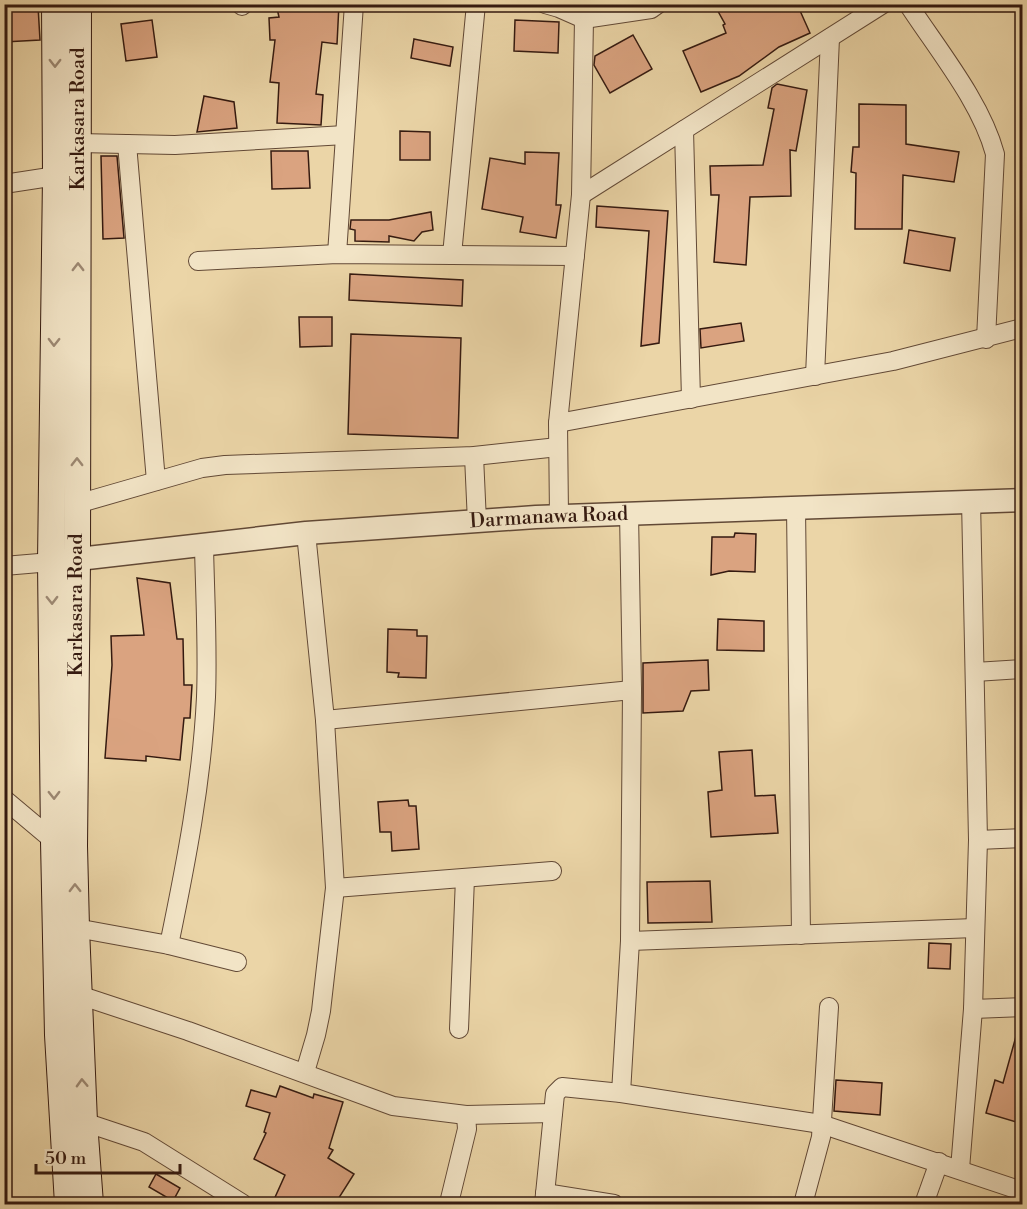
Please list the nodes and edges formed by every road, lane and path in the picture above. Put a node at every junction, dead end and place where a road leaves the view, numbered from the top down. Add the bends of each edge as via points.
1 (55, 4) edge
2 (78, 4) edge
3 (354, 4) edge
4 (476, 4) edge
5 (545, 4) edge
6 (883, 4) edge
7 (908, 4) edge
8 (653, 6) edge
9 (584, 20) junction
10 (830, 38) junction
11 (684, 130) junction
12 (345, 135) junction
13 (78, 143) junction
14 (127, 144) junction
15 (56, 176) junction
16 (4, 184) edge
17 (581, 195) junction
18 (337, 254) junction
19 (452, 255) junction
20 (575, 256) junction
21 (198, 261) dead end
22 (1020, 330) edge
23 (986, 339) junction
24 (815, 376) junction
25 (691, 399) junction
26 (558, 423) junction
27 (558, 447) junction
28 (474, 456) junction
29 (156, 481) junction
30 (1023, 500) edge
31 (971, 501) junction
32 (77, 504) junction
33 (796, 507) junction
34 (629, 512) junction
35 (559, 516) junction
36 (477, 522) junction
37 (306, 534) junction
38 (204, 546) junction
39 (77, 560) junction
40 (51, 562) junction
41 (4, 566) edge
42 (1023, 669) edge
43 (975, 672) junction
44 (632, 690) junction
45 (325, 720) junction
46 (4, 799) edge
47 (1023, 838) edge
48 (978, 840) junction
49 (54, 841) junction
50 (552, 871) dead end
51 (465, 878) junction
52 (335, 888) junction
53 (76, 928) junction
54 (975, 928) junction
55 (801, 935) junction
56 (630, 941) junction
57 (169, 945) junction
58 (237, 962) dead end
59 (79, 995) junction
60 (829, 1007) dead end
61 (1023, 1007) edge
62 (973, 1010) junction
63 (459, 1029) dead end
64 (305, 1072) junction
65 (621, 1093) junction
66 (553, 1113) junction
67 (466, 1115) junction
68 (84, 1122) junction
69 (821, 1124) junction
70 (939, 1162) junction
71 (960, 1169) junction
72 (1023, 1191) edge
73 (545, 1199) edge
74 (449, 1203) dead end
75 (68, 1204) edge
76 (90, 1204) edge
77 (243, 1204) edge
78 (614, 1204) edge
79 (803, 1204) edge
80 (924, 1204) edge

1 -> 15 main road, Karkasara Road
2 - 13 main road, Karkasara Road
3 - 12 street
4 - 19 street
5 - 9 street
6 - 10 street
7 - 23 street via 973,103 995,154
8 - 9 street
9 - 17 street
10 - 11 street
10 - 24 street
11 - 17 street
11 - 25 street
12 - 14 street
12 - 18 street
13 - 14 street
32 -> 13 main road, Karkasara Road
14 - 29 street
15 - 16 street
15 -> 40 main road, Karkasara Road
17 - 20 street
18 - 19 street
18 - 21 street
19 - 20 street
20 - 26 street
22 - 23 street
23 - 24 street
24 - 25 street
25 - 26 street
26 - 27 street
27 - 28 street
27 - 35 street
28 - 29 street via 225,465
28 - 36 street
29 - 32 street
30 - 31 street, Darmanawa Road
31 - 33 street, Darmanawa Road
31 - 43 street
32 - 39 main road, Karkasara Road
33 - 34 street, Darmanawa Road
33 - 55 street
34 - 35 street, Darmanawa Road
34 - 44 street
35 - 36 street, Darmanawa Road
36 - 37 street, Darmanawa Road
37 - 38 street, Darmanawa Road
37 - 45 street
38 - 39 street, Darmanawa Road
38 - 57 street via 203,736 192,834
39 - 40 street, Darmanawa Road
53 -> 39 main road, Karkasara Road
40 - 41 street
40 -> 49 main road, Karkasara Road
42 - 43 street
43 - 48 street
44 - 45 street
44 - 56 street
45 - 52 street
46 - 49 street
47 - 48 street
48 - 54 street
49 - 75 main road, Karkasara Road via 58,1035
50 - 51 street
51 - 52 street
51 - 63 street
52 - 64 street via 321,1011
53 - 57 street
53 - 59 main road, Karkasara Road
54 - 55 street
54 - 62 street
55 - 56 street
56 - 65 street
57 - 58 street
59 - 64 street
68 -> 59 main road, Karkasara Road
60 - 69 street
61 - 62 street
62 - 71 street
64 - 67 street via 393,1106
65 - 66 street via 562,1087 555,1094
65 - 69 street
66 - 67 street
66 - 73 street
67 - 74 street via 467,1130
68 - 76 main road, Karkasara Road
68 - 77 street via 144,1142
69 - 70 street
69 - 79 street
70 - 71 street
70 - 80 street
71 - 72 street
73 - 78 street

